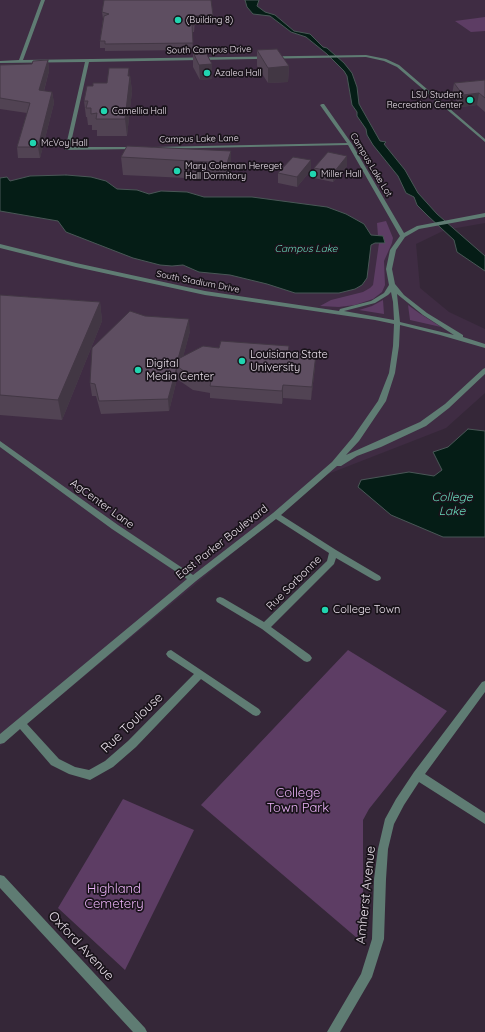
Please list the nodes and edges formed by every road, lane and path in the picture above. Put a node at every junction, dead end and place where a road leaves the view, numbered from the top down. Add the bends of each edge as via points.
1 (43, 0) edge
2 (87, 60) junction
3 (21, 61) junction
4 (0, 62) edge
5 (322, 105) dead end
6 (485, 141) edge
7 (350, 144) junction
8 (139, 148) edge
9 (147, 148) edge
10 (485, 215) edge
11 (403, 236) junction
12 (0, 246) edge
13 (393, 284) junction
14 (331, 310) junction
15 (396, 323) junction
16 (470, 341) junction
17 (485, 346) edge
18 (485, 370) edge
19 (0, 443) edge
20 (324, 473) junction
21 (276, 514) junction
22 (333, 552) junction
23 (377, 578) dead end
24 (194, 579) junction
25 (220, 600) dead end
26 (265, 627) junction
27 (171, 654) dead end
28 (307, 658) dead end
29 (200, 674) junction
30 (485, 685) edge
31 (256, 712) dead end
32 (20, 723) junction
33 (0, 740) edge
34 (418, 775) junction
35 (485, 819) edge
36 (0, 880) edge
37 (141, 1032) edge
38 (333, 1032) edge

1 - 3 street
2 - 3 street, South Campus Drive
2 - 6 street, South Campus Drive via 351,55 378,58 398,66
2 - 8 street via 67,149
3 - 4 street, South Campus Drive
5 - 7 street, Campus Lake Lot
7 - 9 street, Campus Lake Lane
7 - 11 street, Campus Lake Lot
10 - 11 street via 424,226
11 - 13 street, East Parker Boulevard via 393,250 389,265
12 - 14 street, South Stadium Drive via 197,292
13 - 14 street via 386,294 373,302 347,309
13 - 15 street, East Parker Boulevard
13 - 16 street via 402,296 425,314
14 - 15 street, South Stadium Drive
15 - 16 street, South Stadium Drive
15 - 20 street, East Parker Boulevard via 393,368 382,401 356,439
16 - 17 street
18 - 20 street via 447,406 422,424 354,454
19 - 24 street, AgCenter Lane via 115,527
20 - 21 street, East Parker Boulevard
21 - 22 street
21 - 24 street, East Parker Boulevard
22 - 23 street
22 - 26 street, Rue Sorbonne via 331,562
24 - 32 street, East Parker Boulevard
25 - 26 street
26 - 28 street
27 - 29 street
29 - 31 street
29 - 32 street, Rue Toulouse via 132,744 109,764 90,775 73,771 55,762
30 - 34 street, Amherst Avenue
32 - 33 street, East Parker Boulevard
34 - 35 street
34 - 38 street, Amherst Avenue via 389,823 380,879 378,939 366,977
36 - 37 street, Oxford Avenue

